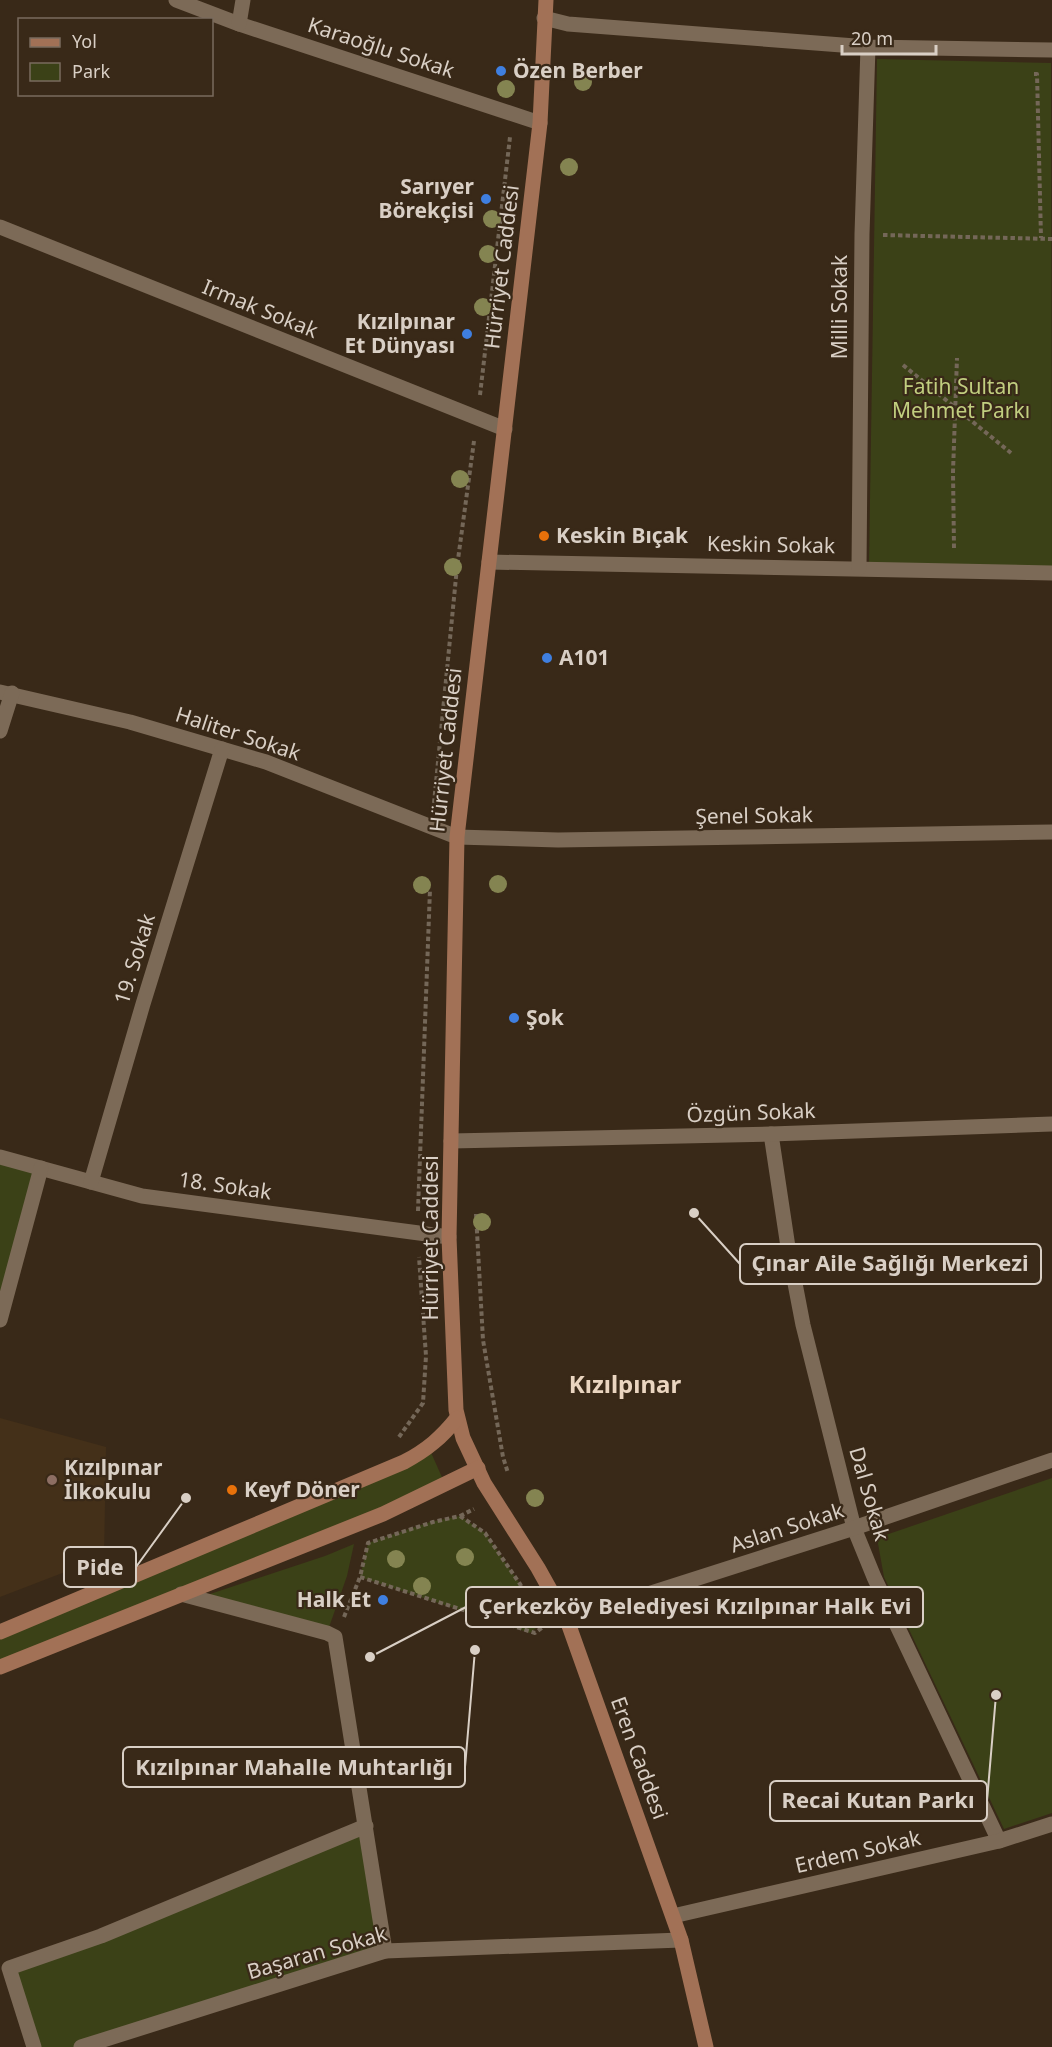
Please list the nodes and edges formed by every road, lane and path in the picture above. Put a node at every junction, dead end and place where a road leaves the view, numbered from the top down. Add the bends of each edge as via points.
1 (176, 0) edge
2 (243, 0) edge
3 (546, 0) edge
4 (544, 18) junction
5 (239, 24) junction
6 (868, 47) junction
7 (1052, 50) edge
8 (1025, 74) dead end
9 (513, 114) junction
10 (540, 123) junction
11 (884, 224) dead end
12 (0, 226) edge
13 (1041, 238) junction
14 (1052, 239) edge
15 (957, 358) dead end
16 (903, 365) dead end
17 (956, 409) junction
18 (477, 418) junction
19 (505, 429) junction
20 (1011, 453) dead end
21 (489, 562) junction
22 (859, 568) junction
23 (954, 570) junction
24 (1052, 573) edge
25 (6, 692) edge
26 (0, 730) edge
27 (222, 749) junction
28 (432, 828) junction
29 (1052, 832) edge
30 (457, 837) junction
31 (430, 884) dead end
32 (1052, 1124) edge
33 (771, 1134) junction
34 (451, 1141) junction
35 (0, 1157) edge
36 (41, 1168) junction
37 (91, 1182) junction
38 (476, 1211) dead end
39 (418, 1232) junction
40 (449, 1237) junction
41 (0, 1320) edge
42 (457, 1418) junction
43 (390, 1442) dead end
44 (1052, 1460) edge
45 (477, 1468) junction
46 (494, 1500) junction
47 (460, 1516) junction
48 (854, 1528) junction
49 (360, 1577) junction
50 (182, 1594) junction
51 (567, 1620) junction
52 (0, 1632) edge
53 (336, 1637) junction
54 (0, 1667) edge
55 (1052, 1824) edge
56 (366, 1826) junction
57 (999, 1841) junction
58 (673, 1916) junction
59 (681, 1940) junction
60 (385, 1951) junction
61 (34, 2047) edge
62 (81, 2047) edge
63 (706, 2047) edge

1 - 5 street, Karaoğlu Sokak
2 - 5 street
3 - 4 main road, Hürriyet Caddesi
4 - 6 street via 568,24
4 - 10 main road, Hürriyet Caddesi
5 - 9 street, Karaoğlu Sokak
6 - 7 street
6 - 22 street, Milli Sokak
8 - 13 path via 1037,74
9 - 10 street, Karaoğlu Sokak
9 - 18 path
10 - 19 main road, Hürriyet Caddesi
11 - 13 path via 881,235
12 - 18 street, Irmak Sokak
13 - 14 path
15 - 17 path
16 - 17 path
17 - 20 path
17 - 23 path
18 - 19 street, Irmak Sokak
18 - 28 path via 457,567
19 - 21 main road, Hürriyet Caddesi
21 - 22 street, Keskin Sokak
21 - 30 main road, Hürriyet Caddesi
22 - 23 street, Keskin Sokak
23 - 24 street, Keskin Sokak
25 - 26 street
25 - 27 street, Haliter Sokak
27 - 28 street, Haliter Sokak via 266,762
27 - 37 street, 19. Sokak
28 - 30 street, Haliter Sokak
29 - 30 street, Şenel Sokak via 558,840
30 - 34 main road, Hürriyet Caddesi
31 - 39 path
32 - 33 street, Özgün Sokak
33 - 34 street, Özgün Sokak
33 - 48 street, Dal Sokak via 803,1325
34 - 40 main road, Hürriyet Caddesi
35 - 36 street, 18. Sokak
36 - 37 street, 18. Sokak
36 - 41 street
37 - 39 street, 18. Sokak via 142,1196
38 - 46 path via 483,1340 503,1457 512,1487
39 - 40 street, 18. Sokak
39 - 43 path via 426,1356 423,1403 399,1437
40 - 42 main road, Hürriyet Caddesi
42 - 45 main road, Hürriyet Caddesi
42 - 52 main road via 429,1448 404,1462
44 - 48 street, Aslan Sokak
45 - 46 main road, Hürriyet Caddesi
45 - 50 main road via 383,1514
46 - 47 path
46 - 51 main road, Eren Caddesi
47 - 49 path via 368,1543
47 - 49 path via 485,1533 520,1584 542,1623 543,1627 535,1633
48 - 51 street, Aslan Sokak
48 - 57 street, Dal Sokak
49 - 53 path
50 - 53 street
50 - 54 main road
51 - 58 main road, Eren Caddesi
53 - 56 street
55 - 57 street, Erdem Sokak
56 - 60 street
56 - 61 street via 101,1936 9,1968
57 - 58 street, Erdem Sokak
58 - 59 main road, Eren Caddesi
59 - 60 street, Başaran Sokak
59 - 63 main road, Eren Caddesi
60 - 62 street, Başaran Sokak

